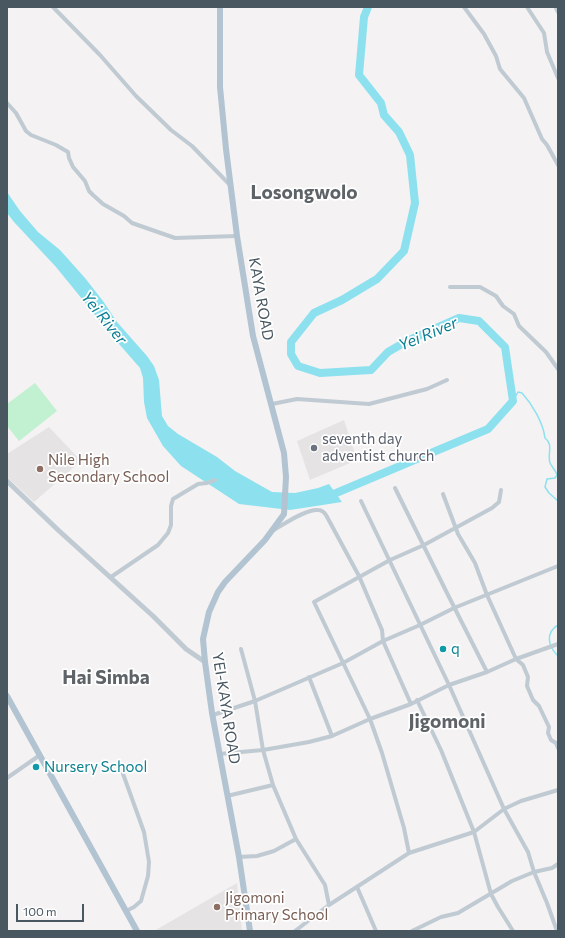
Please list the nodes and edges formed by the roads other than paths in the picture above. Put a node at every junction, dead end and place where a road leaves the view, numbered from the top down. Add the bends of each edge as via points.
1 (53, 7) edge
2 (220, 7) edge
3 (464, 7) edge
4 (527, 7) edge
5 (557, 7) edge
6 (558, 12) edge
7 (558, 78) edge
8 (7, 103) edge
9 (558, 165) edge
10 (230, 185) junction
11 (237, 236) junction
12 (450, 286) dead end
13 (558, 369) edge
14 (447, 380) dead end
15 (272, 404) junction
16 (215, 480) dead end
17 (7, 481) edge
18 (395, 488) dead end
19 (501, 490) dead end
20 (443, 494) dead end
21 (361, 501) dead end
22 (284, 514) joint
23 (456, 528) junction
24 (272, 532) junction
25 (424, 545) junction
26 (390, 560) junction
27 (558, 566) edge
28 (359, 576) junction
29 (111, 577) junction
30 (487, 595) junction
31 (454, 608) junction
32 (420, 625) junction
33 (383, 641) junction
34 (556, 645) edge
35 (241, 649) dead end
36 (516, 659) junction
37 (204, 662) junction
38 (343, 663) junction
39 (487, 672) junction
40 (309, 677) junction
41 (449, 685) junction
42 (7, 696) edge
43 (417, 700) junction
44 (255, 701) junction
45 (411, 704) junction
46 (213, 715) junction
47 (370, 719) junction
48 (332, 736) junction
49 (558, 748) edge
50 (263, 750) junction
51 (219, 754) junction
52 (40, 755) junction
53 (122, 769) dead end
54 (7, 778) edge
55 (272, 785) junction
56 (558, 790) edge
57 (227, 796) junction
58 (504, 809) junction
59 (474, 832) junction
60 (296, 839) junction
61 (409, 853) junction
62 (239, 857) junction
63 (558, 864) edge
64 (534, 872) junction
65 (357, 887) junction
66 (491, 894) junction
67 (329, 905) junction
68 (126, 911) junction
69 (137, 931) edge
70 (250, 931) edge
71 (295, 931) edge
72 (376, 931) edge
73 (412, 931) edge
74 (513, 931) edge
75 (557, 931) edge

1 - 10 street via 136,96 171,130 192,146
2 - 10 main road, KAYA ROAD via 220,87
3 - 9 street via 484,34 500,69 524,98 542,139
4 - 7 street via 544,33 547,52
5 - 6 street
8 - 11 street via 26,131 68,152 73,167 85,181 89,191 103,204 132,223 175,238
10 - 11 main road, KAYA ROAD
11 - 15 main road, KAYA ROAD via 253,336
12 - 13 street via 480,287 496,296 503,306 514,314 519,326 546,352
14 - 15 street via 426,389 369,404 297,399
15 - 22 main road, KAYA ROAD via 284,452
16 - 29 street via 198,484 173,499 168,534 158,545
17 - 29 street
18 - 25 street
19 - 23 street via 496,505
20 - 23 street
21 - 26 street
22 - 24 main road, YEI-KAYA ROAD
23 - 25 street
23 - 30 street via 475,563
24 - 28 street via 299,516 320,510 326,515
24 - 37 main road, YEI-KAYA ROAD via 225,582 212,602 204,634
25 - 26 street
25 - 31 street
26 - 28 street
26 - 32 street
27 - 30 street
28 - 33 street via 382,630
28 - 38 street via 314,602
29 - 37 street via 186,649
30 - 31 street
30 - 36 street
31 - 32 street
31 - 39 street
32 - 33 street
32 - 41 street
33 - 38 street
33 - 45 street
34 - 36 street
35 - 44 street
36 - 39 street
36 - 49 street via 523,665 528,677 527,686 549,727 551,740
37 - 46 main road, YEI-KAYA ROAD
38 - 40 street
38 - 47 street
39 - 41 street
40 - 44 street
40 - 48 street
41 - 43 street
41 - 58 street
42 - 52 main road
43 - 45 street
43 - 59 street
44 - 46 street
44 - 50 street
45 - 47 street
46 - 51 main road, YEI-KAYA ROAD
47 - 48 street
47 - 61 street via 404,828
48 - 50 street
50 - 51 street
50 - 55 street
51 - 57 main road, YEI-KAYA ROAD
52 - 54 street
52 - 68 main road
53 - 68 street via 144,832 149,862 141,901
55 - 57 street
55 - 60 street
56 - 58 street
57 - 62 main road, YEI-KAYA ROAD
58 - 59 street
58 - 64 street via 528,852
59 - 61 street
59 - 66 street
60 - 62 street via 274,851 257,856
60 - 67 street via 325,885
61 - 65 street
62 - 70 main road, YEI-KAYA ROAD
63 - 64 street
64 - 66 street via 512,881
64 - 75 street
65 - 67 street
65 - 72 street
66 - 73 street via 458,913 440,917
66 - 74 street
67 - 71 street
68 - 69 main road

